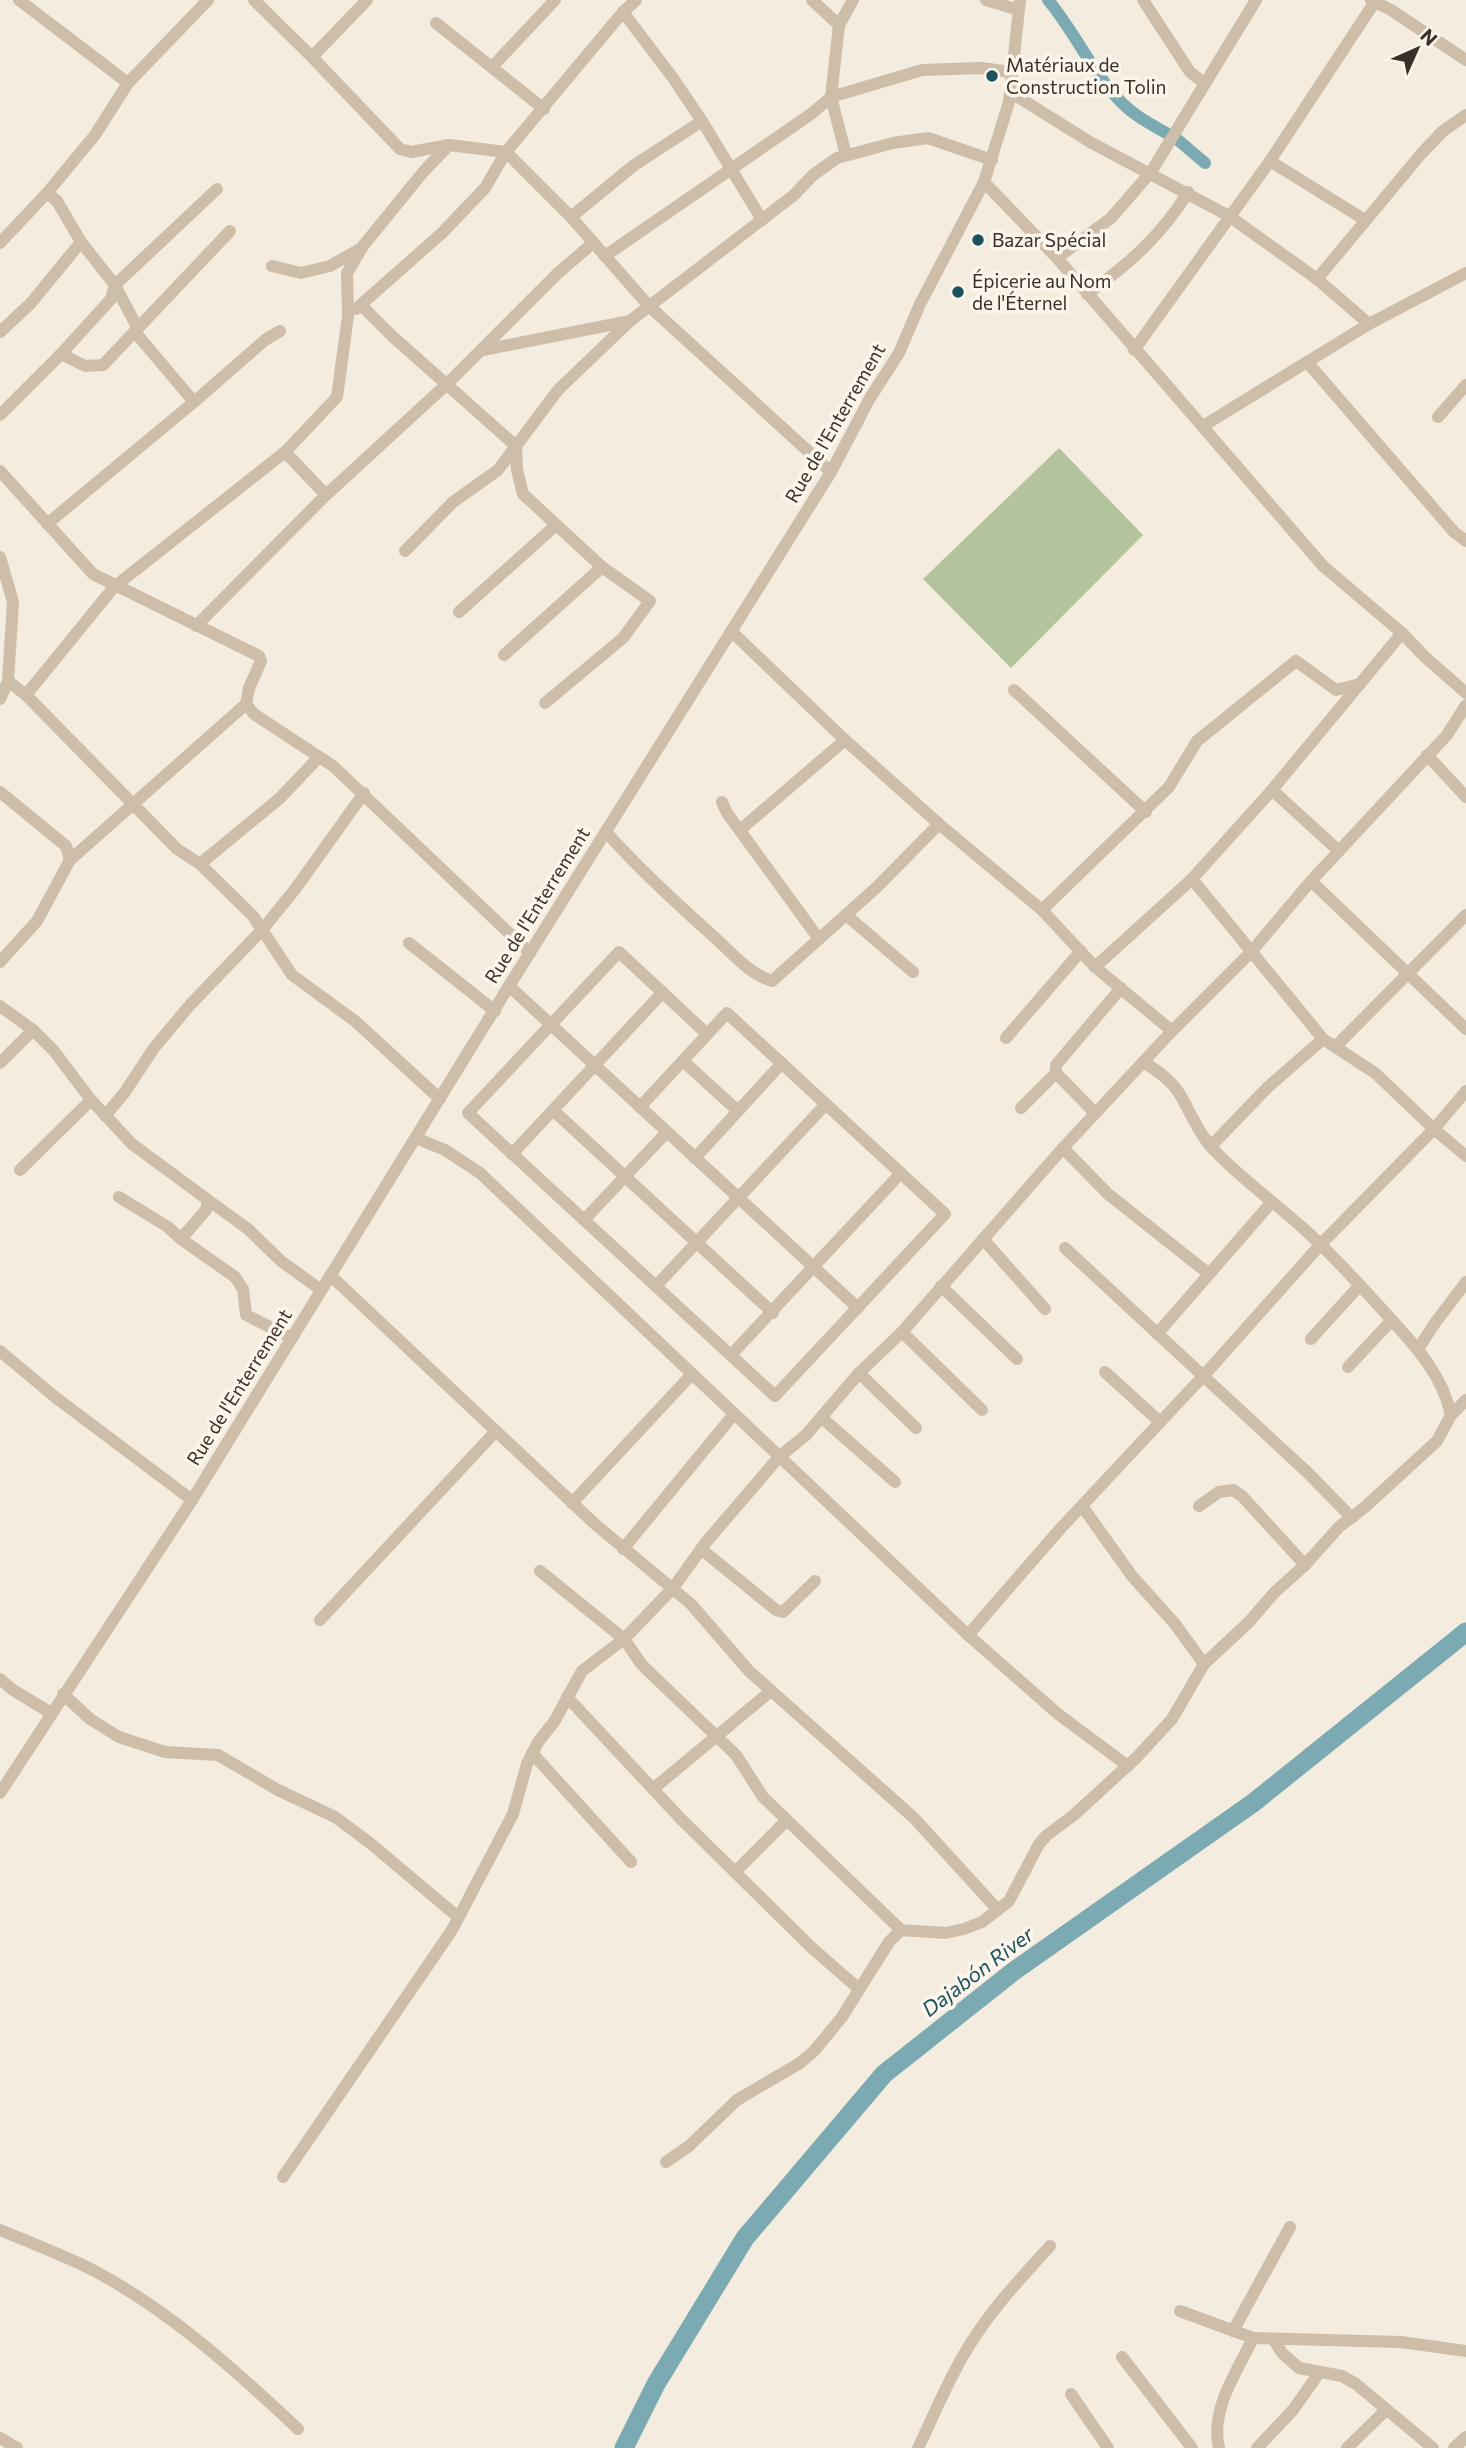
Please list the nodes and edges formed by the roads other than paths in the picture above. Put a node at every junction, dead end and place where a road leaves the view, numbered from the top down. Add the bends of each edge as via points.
1 (19, 0) edge
2 (254, 0) edge
3 (367, 0) edge
4 (555, 0) edge
5 (636, 0) edge
6 (812, 0) edge
7 (853, 0) edge
8 (986, 0) edge
9 (1143, 0) edge
10 (1256, 0) edge
11 (1374, 1) edge
12 (200, 3) edge
13 (1020, 5) edge
14 (623, 12) junction
15 (436, 23) dead end
16 (839, 24) junction
17 (312, 57) junction
18 (1466, 60) edge
19 (492, 67) junction
20 (1011, 72) junction
21 (128, 83) junction
22 (1204, 83) junction
23 (1010, 92) junction
24 (831, 97) junction
25 (544, 109) junction
26 (1466, 115) edge
27 (702, 121) junction
28 (449, 145) junction
29 (506, 152) junction
30 (846, 155) junction
31 (992, 160) junction
32 (1270, 162) junction
33 (729, 169) junction
34 (1151, 172) junction
35 (984, 182) junction
36 (217, 189) dead end
37 (1188, 192) junction
38 (47, 193) junction
39 (1229, 216) junction
40 (571, 217) junction
41 (762, 220) junction
42 (1366, 220) junction
43 (230, 230) dead end
44 (81, 242) junction
45 (0, 243) edge
46 (593, 243) junction
47 (363, 246) junction
48 (605, 256) junction
49 (1057, 258) junction
50 (272, 266) dead end
51 (1466, 273) edge
52 (1317, 278) junction
53 (115, 285) junction
54 (1087, 294) junction
55 (361, 305) junction
56 (649, 306) junction
57 (348, 316) junction
58 (630, 321) junction
59 (1369, 324) junction
60 (137, 331) junction
61 (280, 331) dead end
62 (0, 332) edge
63 (482, 350) junction
64 (1135, 350) junction
65 (61, 354) junction
66 (1307, 362) junction
67 (447, 384) junction
68 (1466, 386) edge
69 (194, 402) junction
70 (0, 415) edge
71 (1438, 416) dead end
72 (1203, 426) junction
73 (516, 446) junction
74 (285, 452) junction
75 (0, 471) edge
76 (831, 472) junction
77 (326, 495) junction
78 (47, 524) junction
79 (555, 526) junction
80 (1466, 541) edge
81 (405, 551) dead end
82 (0, 557) edge
83 (602, 566) junction
84 (114, 587) junction
85 (459, 612) dead end
86 (196, 626) junction
87 (731, 631) junction
88 (1402, 633) junction
89 (504, 654) dead end
90 (9, 681) junction
91 (1360, 684) junction
92 (1014, 690) dead end
93 (1466, 693) edge
94 (26, 695) junction
95 (0, 699) edge
96 (545, 703) dead end
97 (246, 704) junction
98 (1466, 705) edge
99 (845, 740) junction
100 (1427, 755) junction
101 (318, 758) junction
102 (1272, 790) junction
103 (0, 792) edge
104 (364, 793) junction
105 (1466, 797) edge
106 (722, 802) dead end
107 (132, 804) junction
108 (1146, 812) junction
109 (939, 824) junction
110 (740, 831) junction
111 (606, 832) junction
112 (1339, 851) junction
113 (69, 860) junction
114 (200, 864) junction
115 (1192, 879) junction
116 (1311, 881) junction
117 (1042, 910) junction
118 (846, 915) junction
119 (1466, 916) edge
120 (262, 930) junction
121 (819, 939) junction
122 (409, 943) dead end
123 (1081, 951) junction
124 (1251, 952) junction
125 (530, 953) junction
126 (0, 961) edge
127 (1095, 967) junction
128 (913, 972) dead end
129 (1408, 973) junction
130 (509, 986) junction
131 (1121, 988) junction
132 (663, 992) junction
133 (0, 1006) edge
134 (495, 1011) junction
135 (551, 1026) junction
136 (1466, 1029) edge
137 (33, 1030) junction
138 (1172, 1031) junction
139 (707, 1034) junction
140 (1006, 1038) dead end
141 (1323, 1039) junction
142 (1335, 1046) junction
143 (683, 1060) junction
144 (1143, 1062) junction
145 (0, 1063) edge
146 (782, 1063) junction
147 (595, 1066) junction
148 (1056, 1073) junction
149 (1466, 1091) edge
150 (440, 1099) junction
151 (91, 1100) junction
152 (826, 1104) junction
153 (640, 1107) junction
154 (1021, 1108) dead end
155 (554, 1111) junction
156 (738, 1111) junction
157 (1096, 1113) junction
158 (105, 1116) junction
159 (1434, 1129) junction
160 (667, 1132) junction
161 (416, 1138) junction
162 (1211, 1146) junction
163 (1063, 1148) junction
164 (512, 1153) junction
165 (1466, 1156) edge
166 (695, 1158) junction
167 (19, 1170) dead end
168 (901, 1173) junction
169 (626, 1177) junction
170 (119, 1197) dead end
171 (739, 1199) junction
172 (208, 1200) junction
173 (1270, 1203) junction
174 (584, 1220) junction
175 (181, 1239) junction
176 (983, 1239) junction
177 (698, 1244) junction
178 (1321, 1244) junction
179 (1065, 1248) dead end
180 (814, 1268) junction
181 (1209, 1274) junction
182 (330, 1275) junction
183 (1466, 1282) edge
184 (1360, 1285) junction
185 (656, 1286) junction
186 (941, 1286) junction
187 (321, 1290) junction
188 (858, 1308) junction
189 (1045, 1309) dead end
190 (773, 1313) junction
191 (1392, 1320) junction
192 (902, 1332) junction
193 (1157, 1334) junction
194 (292, 1338) junction
195 (1311, 1339) dead end
196 (1418, 1349) junction
197 (0, 1351) edge
198 (731, 1355) junction
199 (1017, 1359) dead end
200 (1348, 1367) dead end
201 (1105, 1372) dead end
202 (859, 1373) junction
203 (692, 1374) junction
204 (1204, 1375) junction
205 (1466, 1400) edge
206 (982, 1410) dead end
207 (734, 1414) junction
208 (1451, 1415) junction
209 (821, 1417) junction
210 (1160, 1422) junction
211 (916, 1428) dead end
212 (496, 1431) junction
213 (779, 1457) junction
214 (895, 1482) dead end
215 (192, 1500) junction
216 (572, 1503) junction
217 (1082, 1506) junction
218 (1199, 1506) dead end
219 (1352, 1518) junction
220 (623, 1549) junction
221 (701, 1549) junction
222 (1305, 1565) junction
223 (540, 1571) dead end
224 (815, 1581) dead end
225 (673, 1588) junction
226 (320, 1620) dead end
227 (968, 1635) junction
228 (624, 1639) junction
229 (1204, 1664) junction
230 (0, 1679) edge
231 (771, 1690) junction
232 (63, 1694) junction
233 (567, 1697) junction
234 (51, 1713) junction
235 (717, 1736) junction
236 (532, 1753) junction
237 (1128, 1766) junction
238 (653, 1789) junction
239 (0, 1793) edge
240 (787, 1820) junction
241 (631, 1862) dead end
242 (735, 1872) junction
243 (998, 1910) junction
244 (458, 1917) junction
245 (901, 1930) junction
246 (859, 1989) junction
247 (666, 2162) dead end
248 (283, 2176) dead end
249 (1290, 2227) dead end
250 (0, 2230) edge
251 (1050, 2246) dead end
252 (1180, 2311) dead end
253 (1233, 2331) junction
254 (1254, 2339) junction
255 (1274, 2340) junction
256 (1466, 2351) edge
257 (1122, 2357) dead end
258 (1319, 2373) junction
259 (1071, 2394) dead end
260 (1386, 2410) junction
261 (298, 2430) dead end
262 (1466, 2437) edge
263 (0, 2438) edge
264 (17, 2448) edge
265 (918, 2448) edge
266 (1108, 2448) edge
267 (1192, 2448) edge
268 (1219, 2448) edge
269 (1257, 2448) edge
270 (1347, 2448) edge
271 (1433, 2448) edge
272 (1454, 2448) edge

1 - 21 street
2 - 17 street
3 - 17 street
4 - 19 street
5 - 14 street
6 - 16 street
7 - 16 street
8 - 13 street
9 - 22 street via 1191,72
10 - 22 street
11 - 18 street
11 - 32 street
12 - 21 street
13 - 20 street, Rue de l'Enterrement
14 - 25 street
14 - 27 street
15 - 19 street
16 - 24 street
17 - 28 street via 400,149 411,152
19 - 25 street
20 - 23 street, Rue de l'Enterrement
20 - 24 street via 922,69
21 - 38 street
22 - 34 street
23 - 31 street, Rue de l'Enterrement
23 - 34 street via 1090,142
24 - 30 street
24 - 33 street
25 - 29 street
26 - 42 street via 1443,131
27 - 33 street
27 - 40 street via 633,166
28 - 29 street
28 - 47 street
29 - 40 street
29 - 55 street via 485,188
30 - 31 street via 928,138
30 - 41 street via 813,175
31 - 35 street, Rue de l'Enterrement
32 - 39 street
32 - 42 street
33 - 41 street
33 - 48 street
34 - 37 street
34 - 49 street via 1111,218
35 - 49 street
35 - 76 street, Rue de l'Enterrement via 898,353
36 - 53 street
37 - 39 street
37 - 54 street via 1172,219 1142,250
38 - 44 street via 57,201
38 - 45 street
39 - 52 street
39 - 64 street
40 - 46 street
41 - 56 street
42 - 52 street
43 - 60 street
44 - 53 street
44 - 62 street via 31,303
46 - 48 street
46 - 63 street
47 - 50 street via 330,266 301,273
47 - 57 street via 347,273
48 - 56 street
49 - 54 street
51 - 59 street
52 - 59 street
53 - 60 street
53 - 65 street via 111,299
54 - 64 street
55 - 57 street
55 - 67 street
56 - 58 street
56 - 76 street
57 - 74 street via 337,397
58 - 63 street
58 - 73 street via 558,390
59 - 66 street
60 - 65 street via 103,365 85,366
60 - 69 street
61 - 69 street
63 - 67 street
64 - 72 street
65 - 70 street
66 - 72 street
66 - 80 street
67 - 73 street
67 - 77 street
68 - 71 street
69 - 78 street
72 - 88 street via 1323,566
73 - 79 street via 523,495
73 - 81 street via 498,470 453,502
74 - 77 street
74 - 84 street
75 - 78 street
76 - 87 street, Rue de l'Enterrement
77 - 86 street
78 - 84 street via 93,574
79 - 83 street
79 - 85 street
82 - 90 street via 13,602
83 - 89 street
83 - 96 street via 650,601 623,638
84 - 86 street
84 - 94 street
86 - 97 street via 259,656
87 - 99 street
87 - 111 street, Rue de l'Enterrement
88 - 91 street
88 - 93 street
90 - 94 street
90 - 95 street
91 - 102 street
91 - 108 street via 1336,690 1296,661 1197,741 1169,788
92 - 108 street
94 - 107 street
97 - 101 street
97 - 107 street
98 - 100 street
99 - 109 street
99 - 110 street
100 - 105 street
100 - 112 street
101 - 104 street
101 - 114 street via 280,798
102 - 112 street
102 - 115 street
103 - 113 street via 66,845
104 - 120 street
104 - 125 street
106 - 110 street
107 - 113 street
107 - 114 street via 177,849
108 - 117 street
109 - 117 street
109 - 118 street
110 - 121 street
111 - 121 street via 640,870 759,977 772,981
111 - 125 street, Rue de l'Enterrement
112 - 116 street
113 - 126 street via 37,921
114 - 120 street
115 - 124 street
115 - 127 street
116 - 124 street
116 - 129 street
117 - 123 street
118 - 121 street
118 - 128 street
119 - 129 street
120 - 150 street via 292,975 355,1021
120 - 158 street via 153,1048
122 - 134 street
123 - 127 street
123 - 140 street
124 - 138 street
124 - 141 street
125 - 130 street, Rue de l'Enterrement
127 - 131 street
129 - 136 street
129 - 142 street
130 - 134 street, Rue de l'Enterrement
130 - 135 street
131 - 138 street
131 - 148 street via 1056,1065
132 - 135 street via 619,952
132 - 139 street
132 - 147 street
133 - 137 street
134 - 150 street, Rue de l'Enterrement
135 - 147 street
135 - 164 street via 468,1113
137 - 145 street
137 - 151 street
138 - 144 street
139 - 143 street
139 - 146 street via 727,1013
141 - 142 street
141 - 162 street
142 - 159 street via 1376,1073
143 - 153 street
143 - 156 street
144 - 157 street
144 - 162 street via 1179,1092
146 - 152 street
146 - 156 street
147 - 153 street
147 - 155 street
148 - 154 street
148 - 157 street
149 - 159 street
150 - 161 street, Rue de l'Enterrement
151 - 158 street
151 - 167 street
152 - 168 street
152 - 171 street
153 - 160 street
155 - 164 street
155 - 169 street
156 - 166 street
157 - 163 street
158 - 172 street via 132,1144
159 - 165 street
159 - 178 street
160 - 166 street
160 - 169 street
161 - 182 street, Rue de l'Enterrement
161 - 203 street via 480,1173
162 - 173 street
163 - 176 street
163 - 181 street via 1108,1194
164 - 174 street
166 - 171 street
168 - 180 street
168 - 188 street via 945,1214
169 - 174 street
169 - 177 street
170 - 175 street
171 - 177 street
171 - 180 street
172 - 175 street
172 - 187 street
173 - 178 street
173 - 181 street
174 - 185 street
175 - 194 street via 235,1278 243,1289 246,1315
176 - 186 street
176 - 189 street
177 - 185 street
177 - 190 street
178 - 184 street
178 - 204 street
179 - 193 street
180 - 188 street
180 - 190 street
181 - 193 street
182 - 187 street, Rue de l'Enterrement
182 - 212 street
183 - 196 street
184 - 191 street
184 - 195 street
185 - 198 street
186 - 192 street
186 - 199 street
187 - 194 street, Rue de l'Enterrement
188 - 198 street via 775,1396
190 - 198 street
191 - 196 street
191 - 200 street
192 - 202 street
192 - 206 street
193 - 204 street
194 - 215 street, Rue de l'Enterrement
196 - 208 street via 1441,1385
197 - 215 street
201 - 210 street
202 - 209 street
202 - 211 street
203 - 207 street
203 - 216 street
204 - 210 street
204 - 219 street
205 - 208 street
207 - 213 street
207 - 220 street
208 - 219 street via 1437,1441
209 - 213 street
209 - 214 street
210 - 217 street
212 - 216 street
212 - 226 street
213 - 221 street
213 - 227 street
215 - 232 street, Rue de l'Enterrement
216 - 220 street
217 - 227 street
217 - 229 street
218 - 222 street via 1219,1492 1234,1490
219 - 222 street
220 - 225 street
221 - 224 street via 783,1612
221 - 225 street
222 - 229 street
223 - 228 street
225 - 228 street
225 - 231 street
227 - 237 street via 1058,1714
228 - 233 street via 582,1671
228 - 235 street via 642,1665
229 - 237 street via 1172,1719
230 - 234 street
231 - 235 street
231 - 243 street via 914,1818
232 - 234 street, Rue de l'Enterrement
232 - 244 street via 83,1714 119,1737 165,1752 218,1755 335,1817
233 - 236 street
233 - 238 street
234 - 239 street, Rue de l'Enterrement
235 - 238 street
235 - 240 street via 736,1755 763,1797
236 - 241 street
236 - 244 street via 513,1814
237 - 243 street via 1047,1835 1009,1900
238 - 242 street
240 - 242 street
240 - 245 street
242 - 246 street
243 - 245 street via 982,1922 945,1933
244 - 248 street
245 - 246 street
246 - 247 street via 814,2051 737,2100 689,2147
249 - 253 street
250 - 261 street via 90,2269 168,2317 234,2369
251 - 265 street via 982,2326
252 - 253 street
253 - 254 street
254 - 255 street
254 - 268 street via 1217,2418
255 - 256 street via 1401,2342
255 - 258 street via 1299,2368
257 - 267 street
258 - 260 street via 1342,2376
258 - 269 street via 1293,2410
259 - 266 street
260 - 270 street
260 - 271 street
262 - 272 street
263 - 264 street

